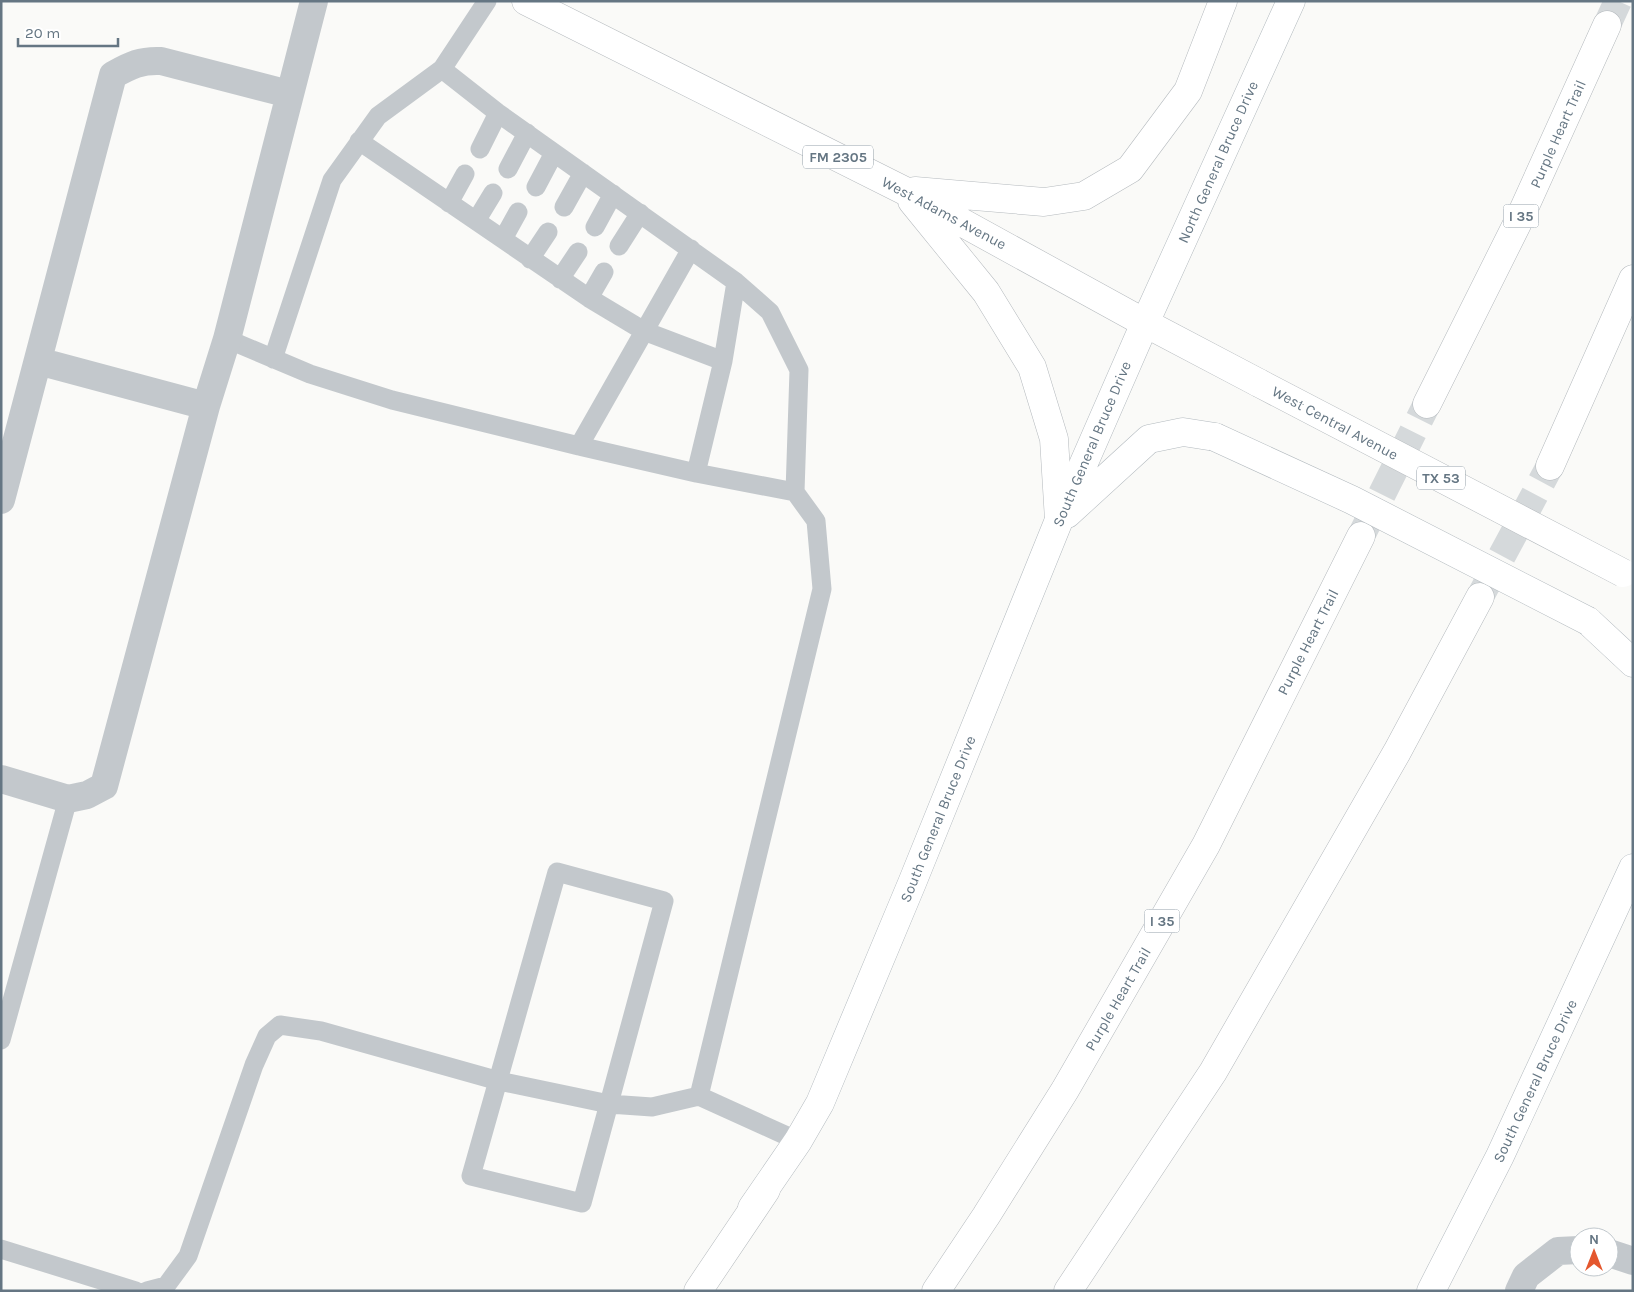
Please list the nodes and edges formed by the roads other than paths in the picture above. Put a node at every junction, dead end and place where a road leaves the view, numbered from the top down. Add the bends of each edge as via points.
1 (314, 1) edge
2 (488, 1) edge
3 (526, 1) edge
4 (1223, 1) edge
5 (1291, 1) edge
6 (1607, 25) tunnel mouth
7 (442, 69) junction
8 (289, 94) junction
9 (498, 113) junction
10 (527, 133) junction
11 (359, 142) junction
12 (480, 149) dead end
13 (554, 152) junction
14 (508, 169) dead end
15 (583, 173) junction
16 (465, 174) dead end
17 (536, 187) dead end
18 (903, 190) junction
19 (493, 194) dead end
20 (613, 194) junction
21 (449, 203) junction
22 (564, 207) dead end
23 (518, 212) dead end
24 (640, 213) junction
25 (476, 221) junction
26 (595, 227) dead end
27 (548, 232) dead end
28 (503, 239) junction
29 (619, 246) dead end
30 (691, 249) junction
31 (578, 252) dead end
32 (530, 259) junction
33 (604, 272) dead end
34 (560, 279) junction
35 (1633, 279) edge
36 (736, 282) junction
37 (589, 298) junction
38 (1145, 323) junction
39 (644, 330) junction
40 (227, 339) junction
41 (272, 359) junction
42 (38, 361) junction
43 (724, 362) junction
44 (1428, 404) tunnel mouth
45 (206, 406) junction
46 (579, 446) junction
47 (1550, 466) tunnel mouth
48 (696, 473) junction
49 (795, 492) junction
50 (1, 500) edge
51 (1059, 520) junction
52 (1361, 536) tunnel mouth
53 (1628, 575) edge
54 (1480, 597) tunnel mouth
55 (1633, 663) edge
56 (1, 779) edge
57 (68, 799) junction
58 (1633, 868) edge
59 (1, 1040) edge
60 (499, 1081) junction
61 (699, 1096) junction
62 (609, 1104) junction
63 (798, 1141) junction
64 (766, 1190) junction
65 (1, 1248) edge
66 (1568, 1250) edge
67 (1619, 1256) edge
68 (1633, 1261) edge
69 (136, 1291) edge
70 (147, 1291) edge
71 (689, 1291) edge
72 (698, 1291) edge
73 (936, 1291) edge
74 (1068, 1291) edge
75 (1432, 1291) edge
76 (1519, 1291) edge

1 - 8 street
2 - 7 lane
3 - 18 main road, West Adams Avenue / FM 2305
4 - 18 main road via 1188,91 1130,169 1084,196 1044,202
5 - 38 main road, North General Bruce Drive
6 - 44 main road, Purple Heart Trail / I 35 via 1517,224
7 - 9 lane
7 - 11 lane via 378,116
8 - 40 street
8 - 42 street via 161,61 146,60 113,75
9 - 10 lane
9 - 12 lane
10 - 13 lane
10 - 14 lane
11 - 21 lane
11 - 41 lane via 332,180
13 - 15 lane
13 - 17 lane
15 - 20 lane
15 - 22 lane
16 - 21 lane
18 - 38 main road, West Adams Avenue / FM 2305
18 - 51 main road via 986,292 1032,367 1054,439
19 - 25 lane
20 - 24 lane
20 - 26 lane
21 - 25 lane
23 - 28 lane
24 - 29 lane
24 - 30 lane
25 - 28 lane
27 - 32 lane
28 - 32 lane
30 - 36 lane
30 - 39 lane
31 - 34 lane
32 - 34 lane
33 - 37 lane
34 - 37 lane
35 - 47 main road
36 - 43 lane
36 - 49 lane via 770,312 799,370
37 - 39 lane
38 - 51 main road, South General Bruce Drive
38 - 53 main road, West Central Avenue / TX 53, bridge
39 - 43 lane
39 - 46 lane
40 - 41 lane
40 - 45 street
41 - 46 lane via 392,400
42 - 45 street
42 - 50 street
43 - 48 lane
45 - 57 street via 104,786 87,796
46 - 48 lane
48 - 49 lane
49 - 61 lane via 816,521 822,589
51 - 55 main road, bridge via 1149,439 1184,432 1215,437 1352,500 1588,621
51 - 63 main road, South General Bruce Drive via 824,1095
52 - 73 main road, Purple Heart Trail / I 35 via 1206,845 1066,1090
54 - 74 main road via 1397,752 1213,1072
56 - 57 street
57 - 59 lane
58 - 75 main road, South General Bruce Drive via 1500,1156
60 - 62 lane
60 - 62 lane via 471,1176 582,1203
60 - 62 lane via 556,872 664,901
60 - 70 lane via 321,1032 280,1025 267,1036 254,1065 188,1256 166,1286
61 - 62 lane via 652,1107
61 - 63 lane
63 - 64 main road, South General Bruce Drive
64 - 71 main road, South General Bruce Drive
64 - 72 main road
65 - 69 lane
66 - 76 street via 1526,1276
67 - 68 street

